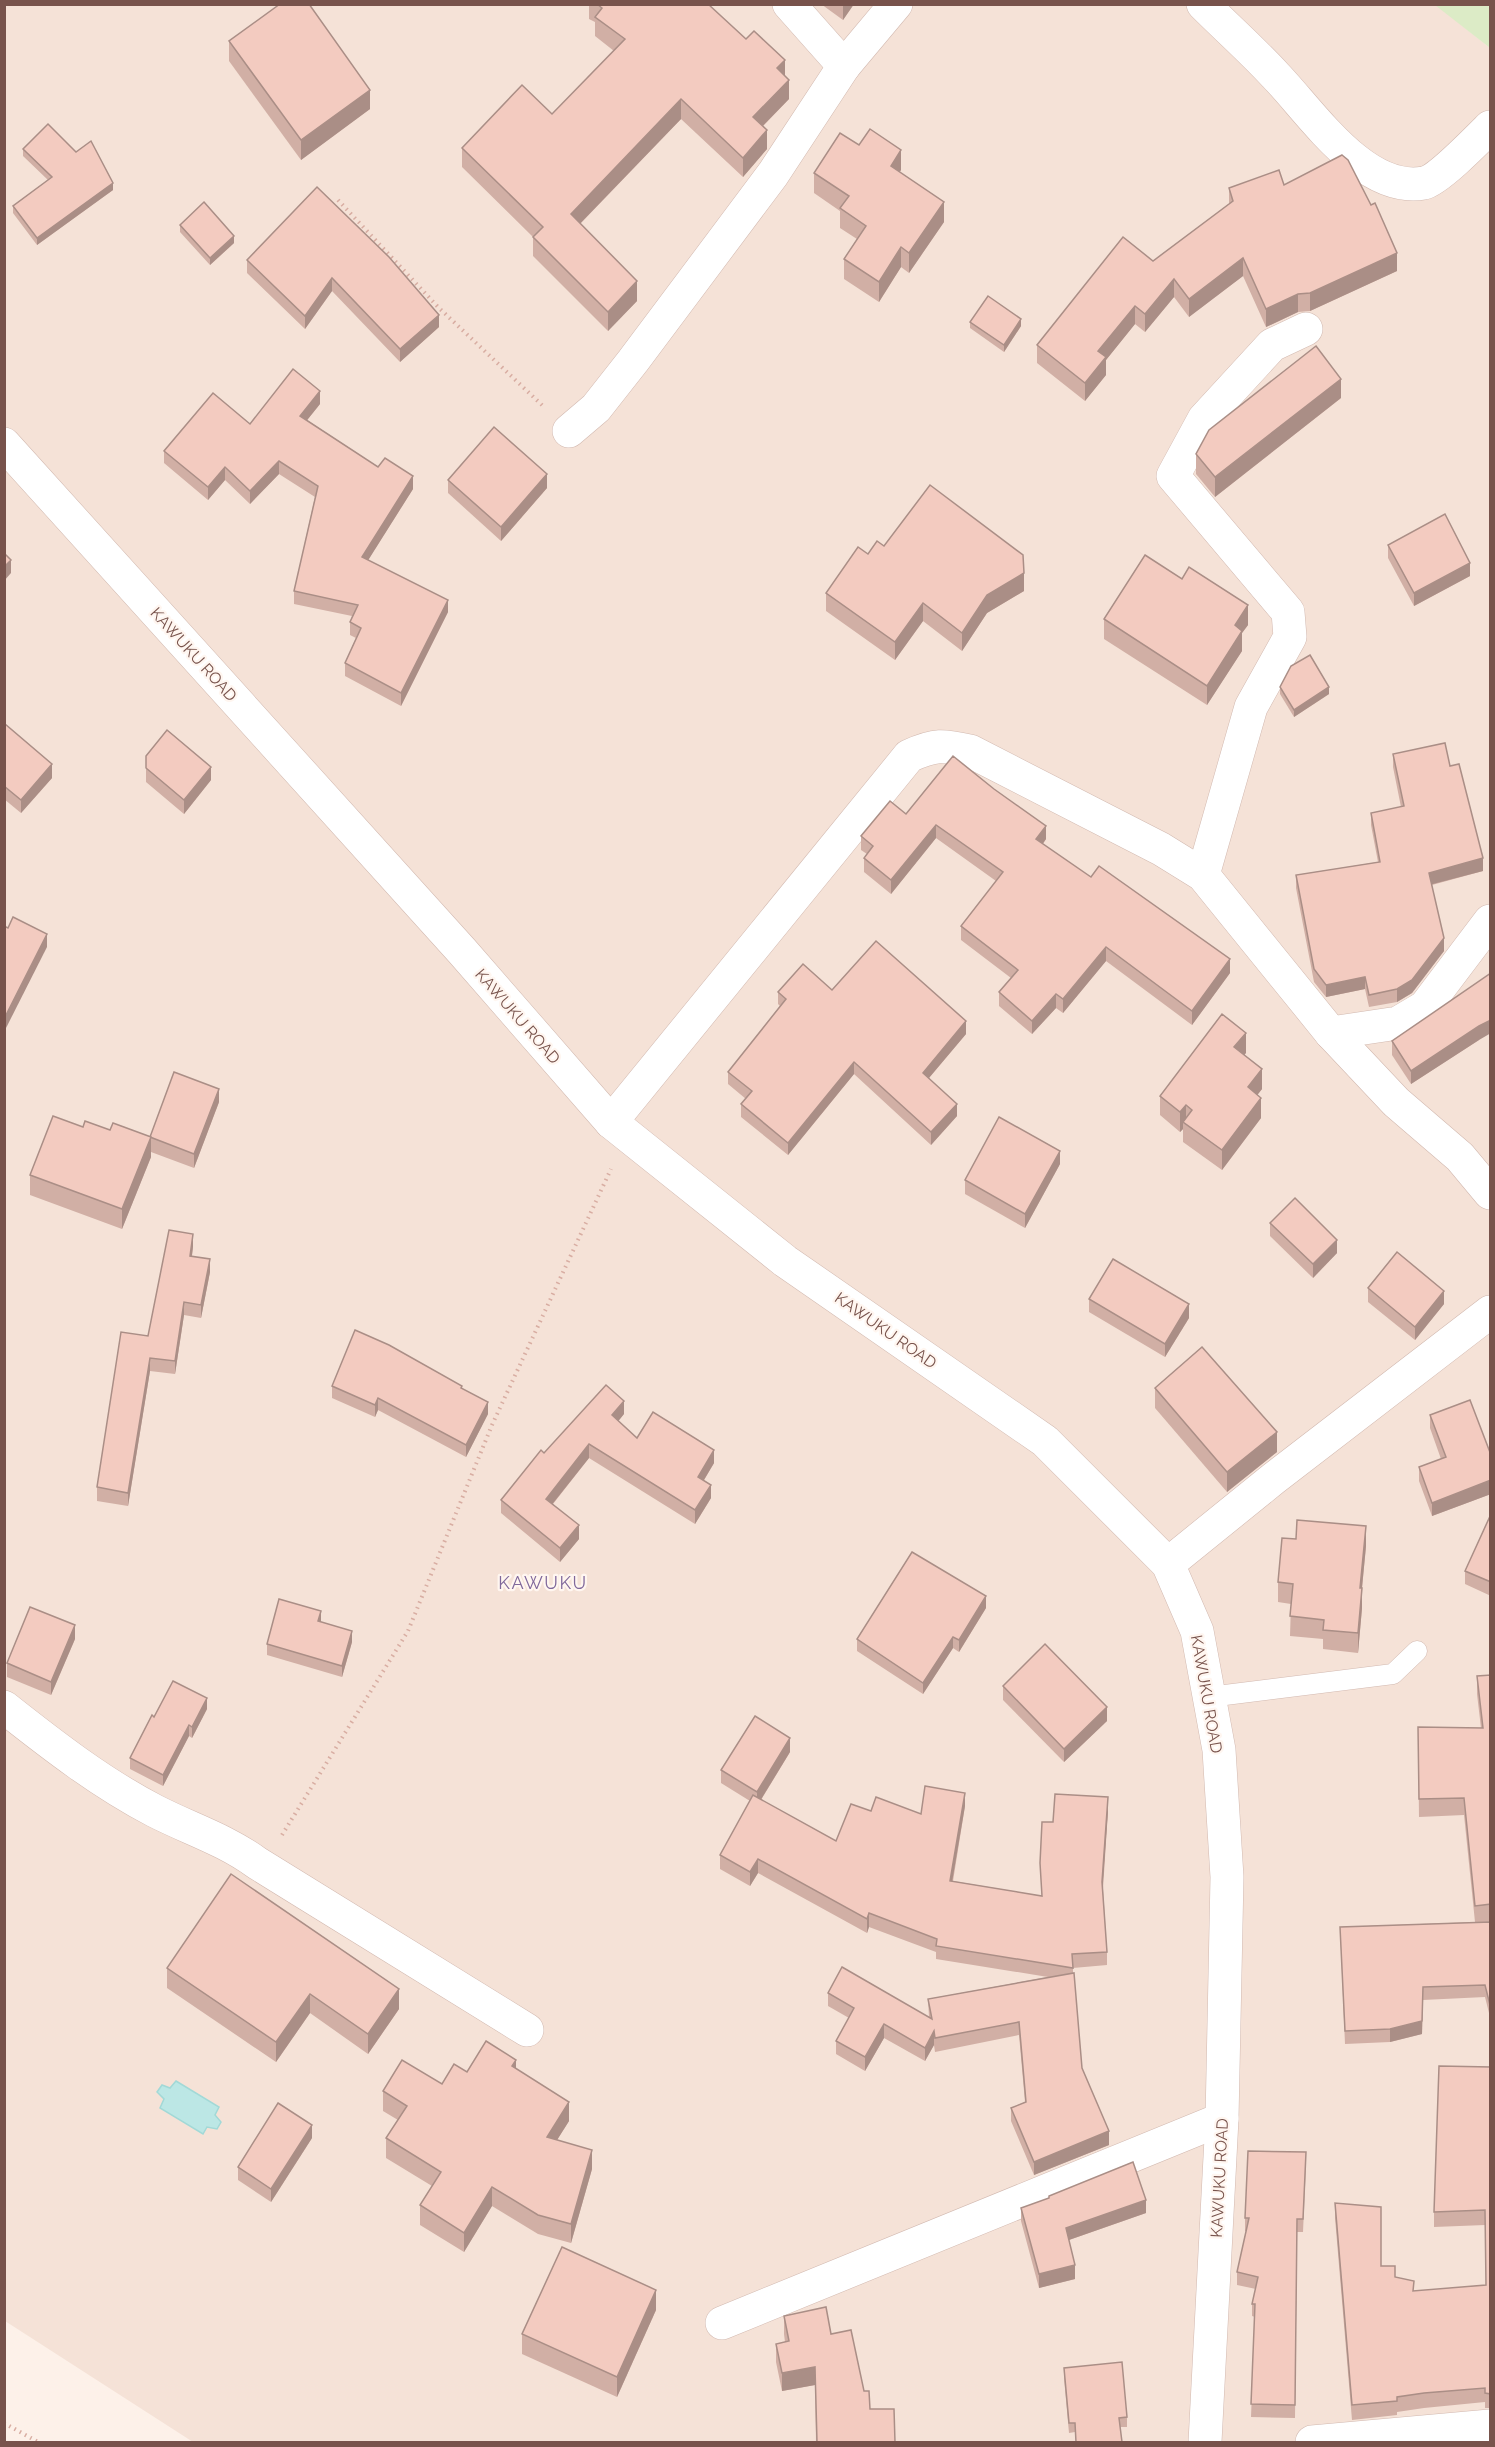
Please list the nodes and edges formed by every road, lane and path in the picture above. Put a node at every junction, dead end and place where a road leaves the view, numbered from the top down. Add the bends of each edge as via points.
1 (789, 4) edge
2 (896, 4) edge
3 (1203, 4) edge
4 (844, 66) junction
5 (1491, 127) edge
6 (338, 200) dead end
7 (1306, 329) dead end
8 (569, 431) joint
9 (4, 444) edge
10 (1203, 875) junction
11 (1491, 921) edge
12 (1331, 1033) junction
13 (619, 1129) junction
14 (1491, 1193) edge
15 (1491, 1312) edge
16 (1168, 1564) junction
17 (1417, 1651) dead end
18 (1209, 1697) junction
19 (4, 1707) edge
20 (257, 1863) junction
21 (527, 2030) dead end
22 (1222, 2119) junction
23 (722, 2323) dead end
24 (4, 2423) edge
25 (1491, 2426) edge
26 (38, 2442) edge
27 (1205, 2442) edge
28 (1312, 2442) edge

1 - 4 street
2 - 4 street
3 - 5 street via 1275,75 1340,148 1382,177 1403,183 1426,183
4 - 8 street via 752,202 596,408
6 - 8 path via 439,308
7 - 10 street via 1272,345 1204,418 1173,476 1288,612 1290,637 1251,707
9 - 13 street, KAWUKU ROAD
10 - 12 street
10 - 13 street via 1161,849 970,751 940,745 928,747 909,756
11 - 12 street via 1425,1007 1398,1023
12 - 14 street via 1396,1101 1460,1157
13 - 16 street, KAWUKU ROAD via 785,1261 1045,1441
13 - 20 path via 408,1631 281,1837
15 - 16 street
16 - 18 street, KAWUKU ROAD via 1197,1631
17 - 18 lane via 1393,1674
18 - 22 street, KAWUKU ROAD via 1219,1750 1227,1877
19 - 20 street via 70,1758 155,1811 236,1847
20 - 21 street
22 - 23 street
22 - 27 street, KAWUKU ROAD
24 - 26 path
25 - 28 street

